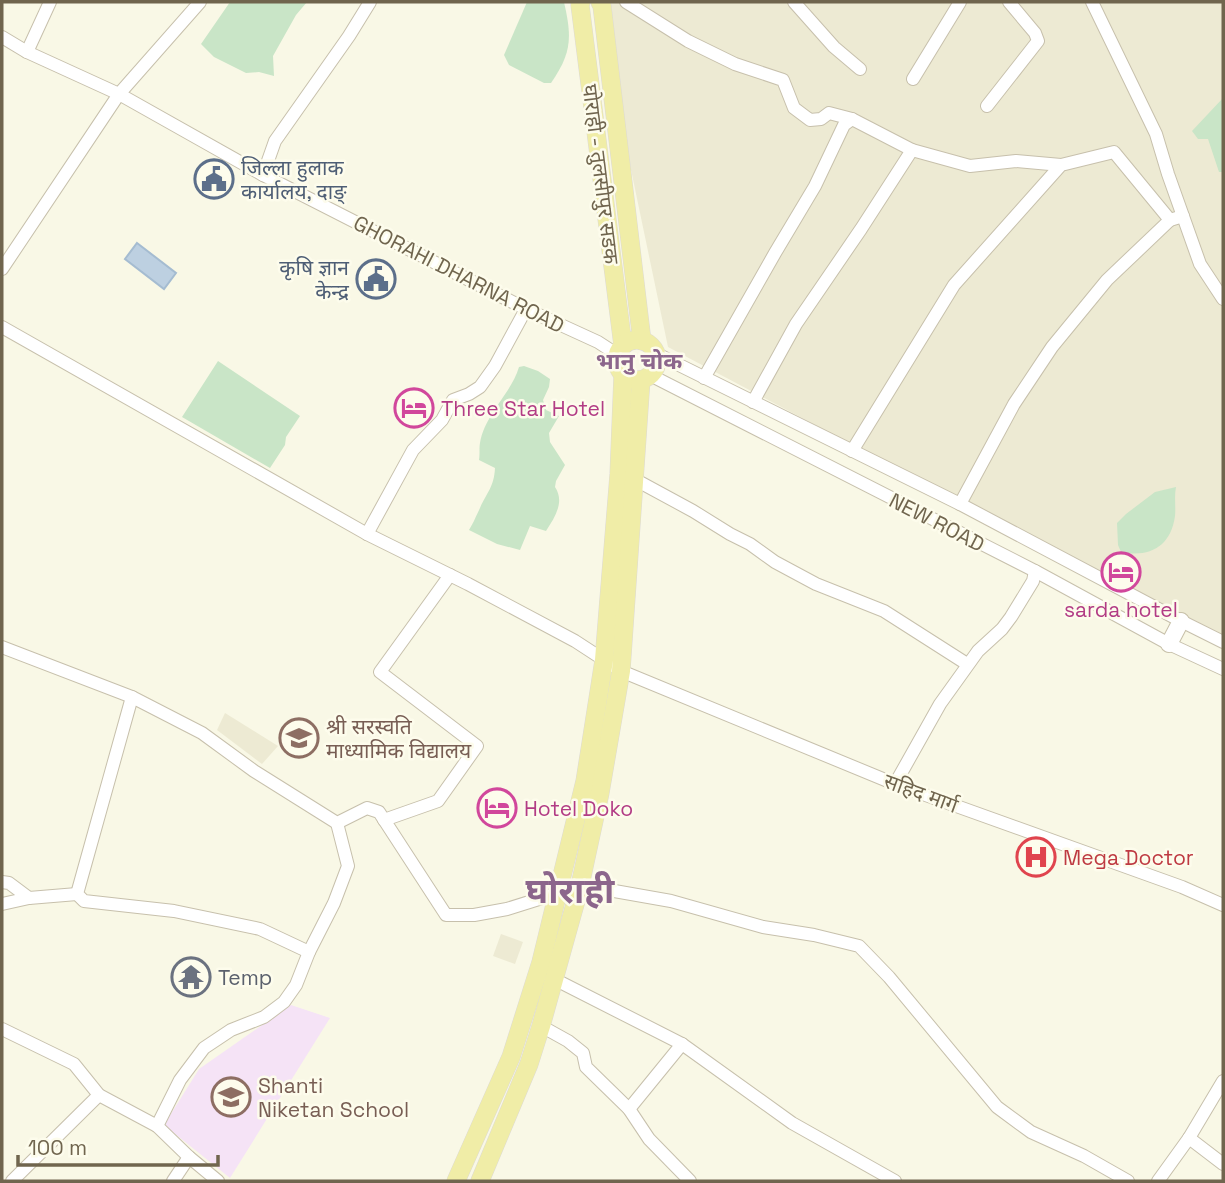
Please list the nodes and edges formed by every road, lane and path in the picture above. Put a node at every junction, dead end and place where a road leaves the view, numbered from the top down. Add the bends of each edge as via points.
1 (50, 2) edge
2 (200, 2) edge
3 (370, 2) edge
4 (581, 2) edge
5 (600, 2) edge
6 (626, 2) edge
7 (794, 2) edge
8 (960, 2) edge
9 (1009, 2) edge
10 (1092, 2) edge
11 (2, 37) edge
12 (27, 52) junction
13 (860, 69) dead end
14 (913, 79) dead end
15 (119, 94) junction
16 (987, 106) dead end
17 (852, 119) junction
18 (912, 150) junction
19 (1061, 165) junction
20 (263, 175) junction
21 (1176, 218) junction
22 (2, 269) edge
23 (1223, 299) edge
24 (526, 309) junction
25 (2, 327) edge
26 (642, 341) junction
27 (621, 350) junction
28 (656, 354) junction
29 (623, 374) junction
30 (646, 378) junction
31 (704, 378) junction
32 (753, 402) junction
33 (852, 451) junction
34 (634, 479) junction
35 (960, 504) junction
36 (367, 534) junction
37 (1035, 571) junction
38 (450, 575) junction
39 (1181, 621) junction
40 (1223, 642) edge
41 (1169, 644) junction
42 (2, 647) edge
43 (604, 660) junction
44 (967, 664) junction
45 (1223, 669) edge
46 (621, 671) junction
47 (132, 697) junction
48 (895, 784) junction
49 (384, 820) junction
50 (337, 823) junction
51 (2, 882) edge
52 (579, 891) junction
53 (558, 892) junction
54 (77, 894) junction
55 (29, 898) junction
56 (2, 904) edge
57 (1223, 905) edge
58 (309, 952) junction
59 (554, 979) junction
60 (541, 1026) junction
61 (2, 1029) edge
62 (682, 1044) junction
63 (1223, 1081) edge
64 (99, 1095) junction
65 (629, 1109) junction
66 (157, 1126) junction
67 (1189, 1138) junction
68 (189, 1157) junction
69 (1223, 1164) edge
70 (12, 1181) edge
71 (173, 1181) edge
72 (218, 1181) edge
73 (456, 1181) edge
74 (480, 1181) edge
75 (690, 1181) edge
76 (895, 1181) edge
77 (1128, 1181) edge
78 (1158, 1181) edge

1 - 12 street
2 - 15 street
3 - 20 street via 275,141
4 - 27 main road, घोराही - तुलसीपुर सडक
5 - 26 main road, घोराही - तुलसीपुर सडक
6 - 17 street via 688,41 783,80 794,108 810,120 829,113
7 - 13 street
8 - 14 street
9 - 16 street via 1038,41
10 - 21 street via 1156,134
11 - 12 street, GHORAHI DHARNA ROAD
12 - 15 street, GHORAHI DHARNA ROAD
15 - 20 street, GHORAHI DHARNA ROAD
15 - 22 street
17 - 18 street
17 - 31 street via 844,125 816,186
18 - 19 street via 970,166 1016,161
18 - 32 street via 796,324
19 - 21 street via 1114,152
19 - 33 street via 954,285
20 - 24 street, GHORAHI DHARNA ROAD
21 - 23 street
21 - 35 street via 1107,280 1052,347 1014,404
24 - 27 street, GHORAHI DHARNA ROAD
24 - 36 street via 480,387 453,400 442,420 413,450
25 - 36 street, सहिद मार्ग
26 - 27 main road
26 - 28 main road
27 - 29 main road via 617,362
28 - 30 main road via 655,369
28 - 31 street, NEW ROAD
29 - 30 main road via 635,380
29 - 43 main road
30 - 34 main road
30 - 37 street, NEW ROAD
31 - 32 street, NEW ROAD
32 - 33 street, NEW ROAD
33 - 35 street, NEW ROAD
34 - 44 street via 816,584 884,611
34 - 46 main road
35 - 39 street, NEW ROAD
36 - 38 street, सहिद मार्ग
37 - 41 street, NEW ROAD
37 - 44 street via 1011,617
38 - 43 street, सहिद मार्ग
38 - 49 street via 380,672 477,746 438,801
39 - 40 street, NEW ROAD
39 - 41 street
41 - 45 street, NEW ROAD
42 - 47 street
43 - 46 street, सहिद मार्ग
43 - 53 main road via 585,781
44 - 48 street
46 - 48 street, सहिद मार्ग
46 - 52 main road
47 - 50 street via 202,733
47 - 54 street
48 - 57 street, सहिद मार्ग
49 - 50 street via 379,812 367,808
49 - 53 street via 446,915 507,909
50 - 58 street via 348,866
51 - 55 street
52 - 53 main road
52 - 59 main road
52 - 77 street via 603,889 671,901 763,927 859,946 997,1107 1031,1132
53 - 73 main road via 511,1057
54 - 55 street
54 - 58 street via 84,901 174,911 260,929
55 - 56 street
58 - 66 street via 284,1002 204,1048 180,1080
59 - 60 main road
59 - 62 street
60 - 65 street via 583,1053 586,1067
60 - 74 main road
61 - 64 street via 74,1064
62 - 65 street
62 - 76 street via 792,1123
63 - 67 street
64 - 66 street
64 - 70 street
65 - 75 street via 649,1139
66 - 68 street
67 - 69 street
67 - 78 street
68 - 71 street
68 - 72 street

